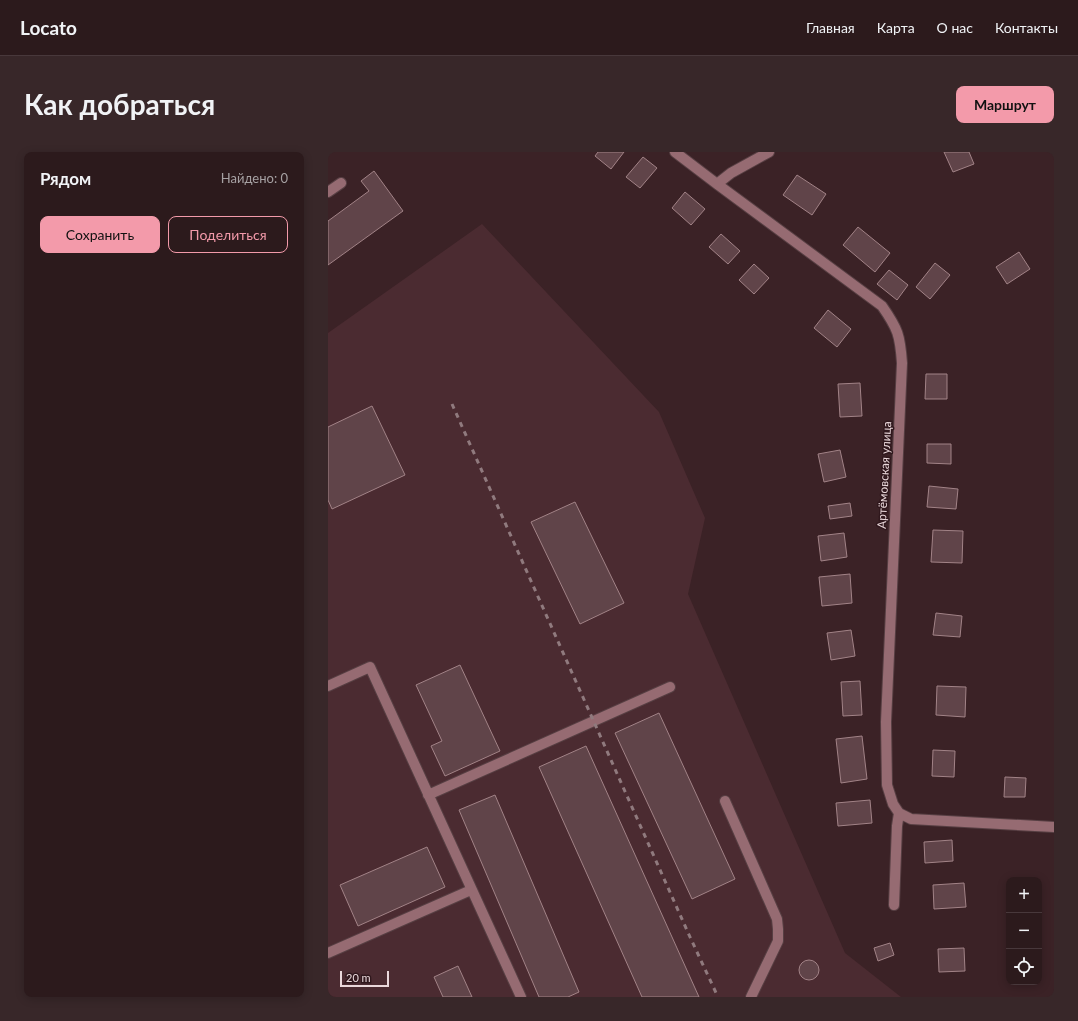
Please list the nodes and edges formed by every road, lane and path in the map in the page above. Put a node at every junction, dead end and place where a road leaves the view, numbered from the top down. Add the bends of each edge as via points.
1 (675, 152) edge
2 (769, 152) edge
3 (341, 183) dead end
4 (716, 184) junction
5 (328, 192) edge
6 (328, 686) edge
7 (670, 687) dead end
8 (428, 795) junction
9 (725, 801) dead end
10 (899, 813) junction
11 (1054, 827) edge
12 (471, 890) junction
13 (894, 905) dead end
14 (328, 953) edge
15 (521, 997) edge
16 (751, 997) edge

1 - 4 street, Артёмовская улица
2 - 4 street
3 - 5 street
4 - 10 street, Артёмовская улица via 882,306 899,334 902,363 886,729 887,785
6 - 8 street via 370,667
7 - 8 street
8 - 12 street
9 - 16 street via 777,918 778,941
10 - 11 street via 911,819
10 - 13 street
12 - 14 street
12 - 15 street

